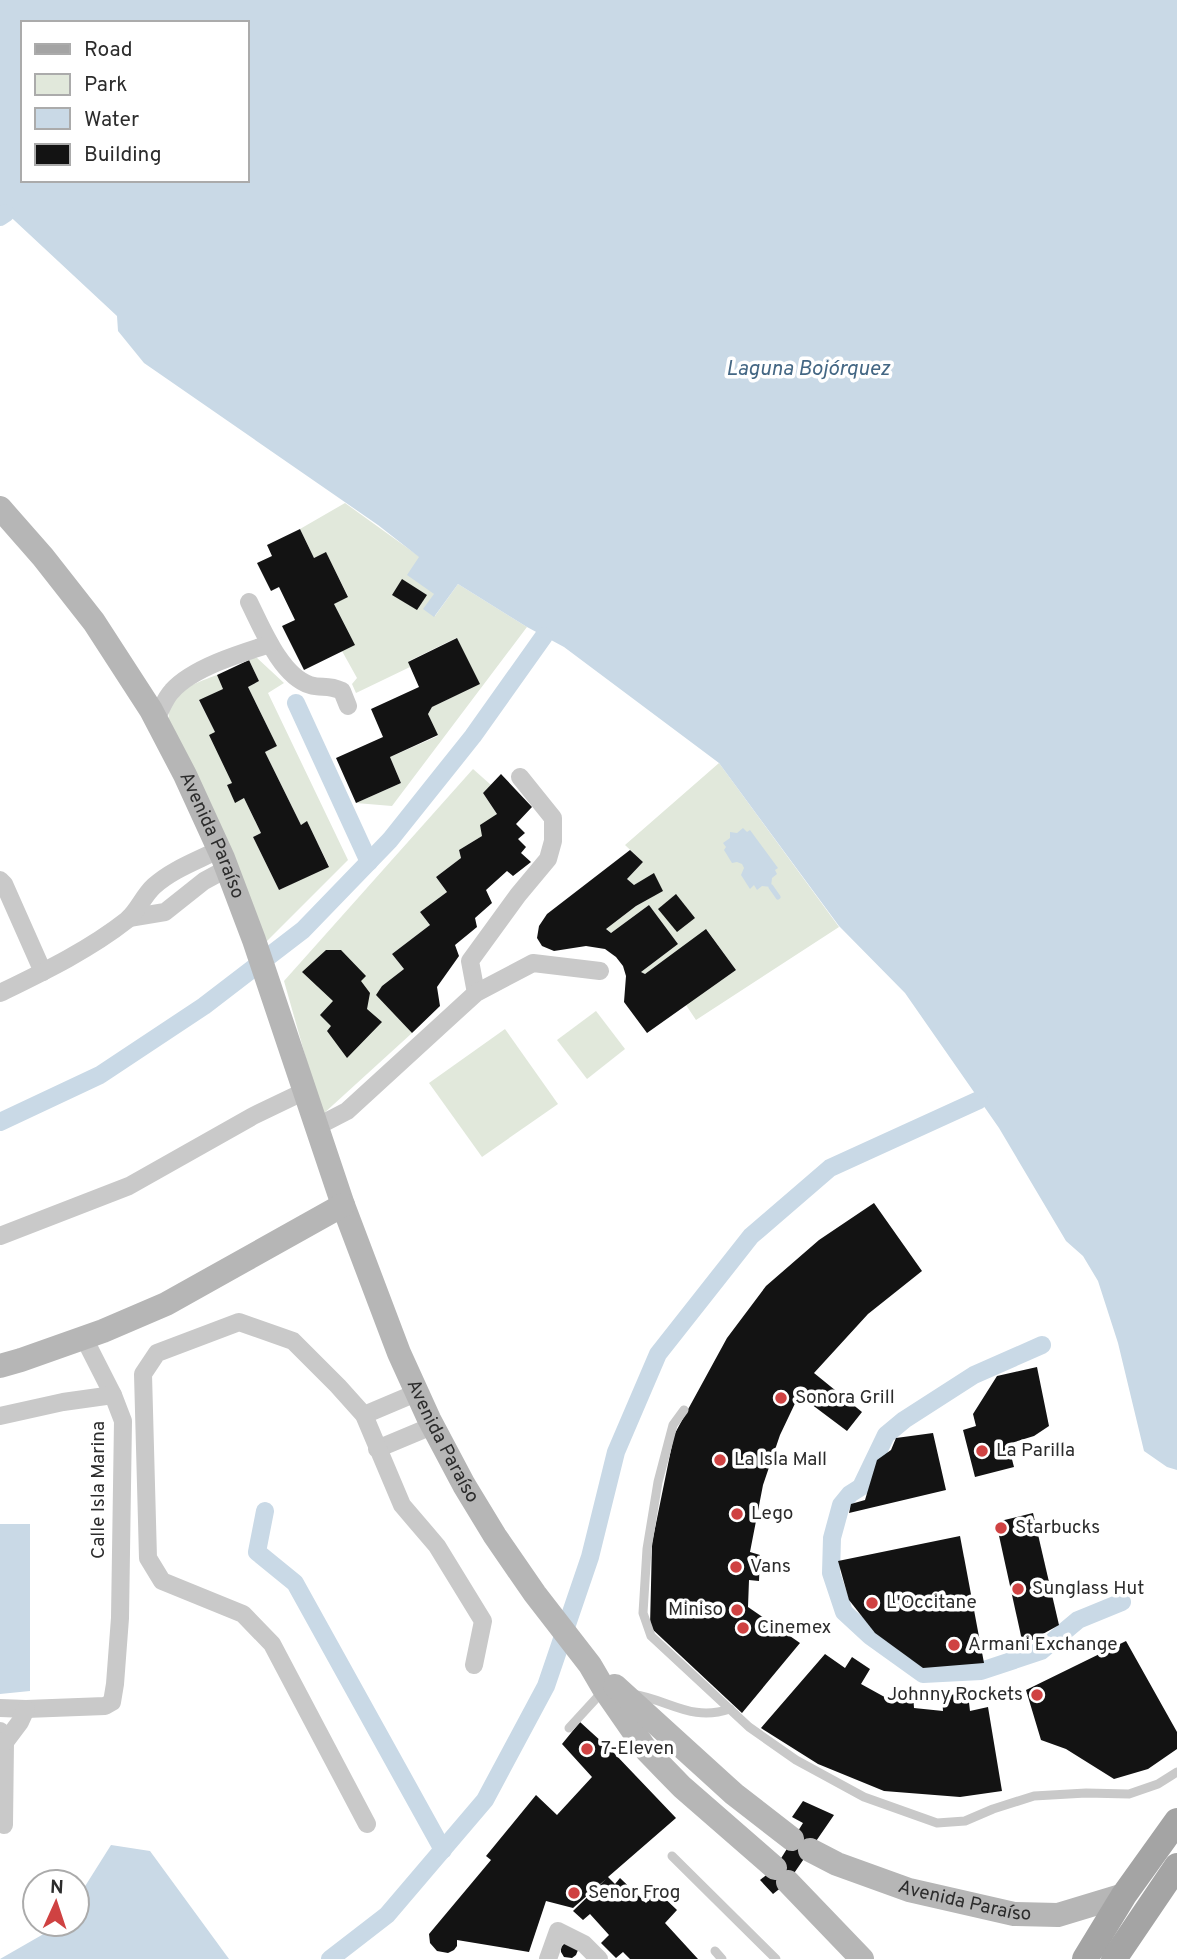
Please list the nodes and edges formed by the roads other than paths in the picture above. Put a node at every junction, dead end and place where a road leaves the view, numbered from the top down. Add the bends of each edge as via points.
1 (0, 508) edge
2 (248, 603) dead end
3 (270, 644) junction
4 (348, 706) dead end
5 (156, 719) junction
6 (520, 777) dead end
7 (224, 859) junction
8 (0, 880) edge
9 (130, 918) junction
10 (600, 971) dead end
11 (43, 972) junction
12 (0, 993) edge
13 (476, 993) junction
14 (305, 1091) junction
15 (316, 1127) junction
16 (343, 1205) junction
17 (0, 1236) edge
18 (84, 1338) junction
19 (0, 1366) edge
20 (416, 1393) junction
21 (113, 1395) junction
22 (684, 1410) dead end
23 (364, 1415) junction
24 (0, 1416) edge
25 (432, 1426) junction
26 (377, 1449) junction
27 (474, 1665) dead end
28 (613, 1689) junction
29 (0, 1708) edge
30 (26, 1709) junction
31 (730, 1709) junction
32 (569, 1728) dead end
33 (2, 1737) edge
34 (1177, 1772) edge
35 (734, 1794) junction
36 (713, 1815) junction
37 (1177, 1821) edge
38 (367, 1824) dead end
39 (4, 1825) dead end
40 (672, 1856) dead end
41 (1177, 1866) edge
42 (1124, 1895) junction
43 (548, 1959) edge
44 (599, 1959) edge
45 (776, 1959) edge
46 (862, 1959) edge
47 (1085, 1959) edge
48 (1114, 1959) edge

1 - 5 street, Avenida Paraíso via 94,622
2 - 3 street
3 - 4 street via 292,676 311,686 331,685 342,691
3 - 5 street via 193,674 171,691
5 - 7 street, Avenida Paraíso
6 - 13 street via 553,818 553,841 548,859 470,961
7 - 9 street via 165,912
7 - 9 street via 169,874 151,888
7 - 14 street, Avenida Paraíso
8 - 11 street
9 - 11 street
10 - 13 street via 533,963
11 - 12 street
13 - 15 street via 347,1111
14 - 15 street, Avenida Paraíso
14 - 17 street via 129,1186
15 - 16 street, Avenida Paraíso
16 - 18 street via 166,1304
16 - 20 street, Avenida Paraíso
18 - 19 street
18 - 21 street
20 - 23 street
20 - 25 street, Avenida Paraíso
21 - 24 street, Calle Isla Marina
21 - 30 street, Calle Isla Marina via 124,1421 120,1618 112,1702
22 - 31 lane via 673,1425 658,1482 643,1613 651,1636
23 - 26 street
23 - 38 street via 293,1341 239,1322 157,1353 143,1374 148,1558 162,1581 243,1614 272,1644
25 - 26 street
25 - 28 street, Avenida Paraíso via 495,1536 535,1594
26 - 27 street via 402,1505 437,1546 483,1621
28 - 31 lane via 696,1714
28 - 32 lane
28 - 35 street, Avenida Paraíso
28 - 36 street, Avenida Paraíso via 647,1751
29 - 30 street
30 - 33 street
31 - 34 lane via 796,1760 864,1797 937,1823 965,1821 1034,1796 1129,1794
33 - 39 street
35 - 36 street
35 - 42 street, Avenida Paraíso via 801,1844 837,1864 909,1890 1014,1914 1058,1915
36 - 46 street, Avenida Paraíso via 781,1875
37 - 42 main road
40 - 45 lane
41 - 48 main road
42 - 47 main road
43 - 44 street via 558,1931 584,1944

